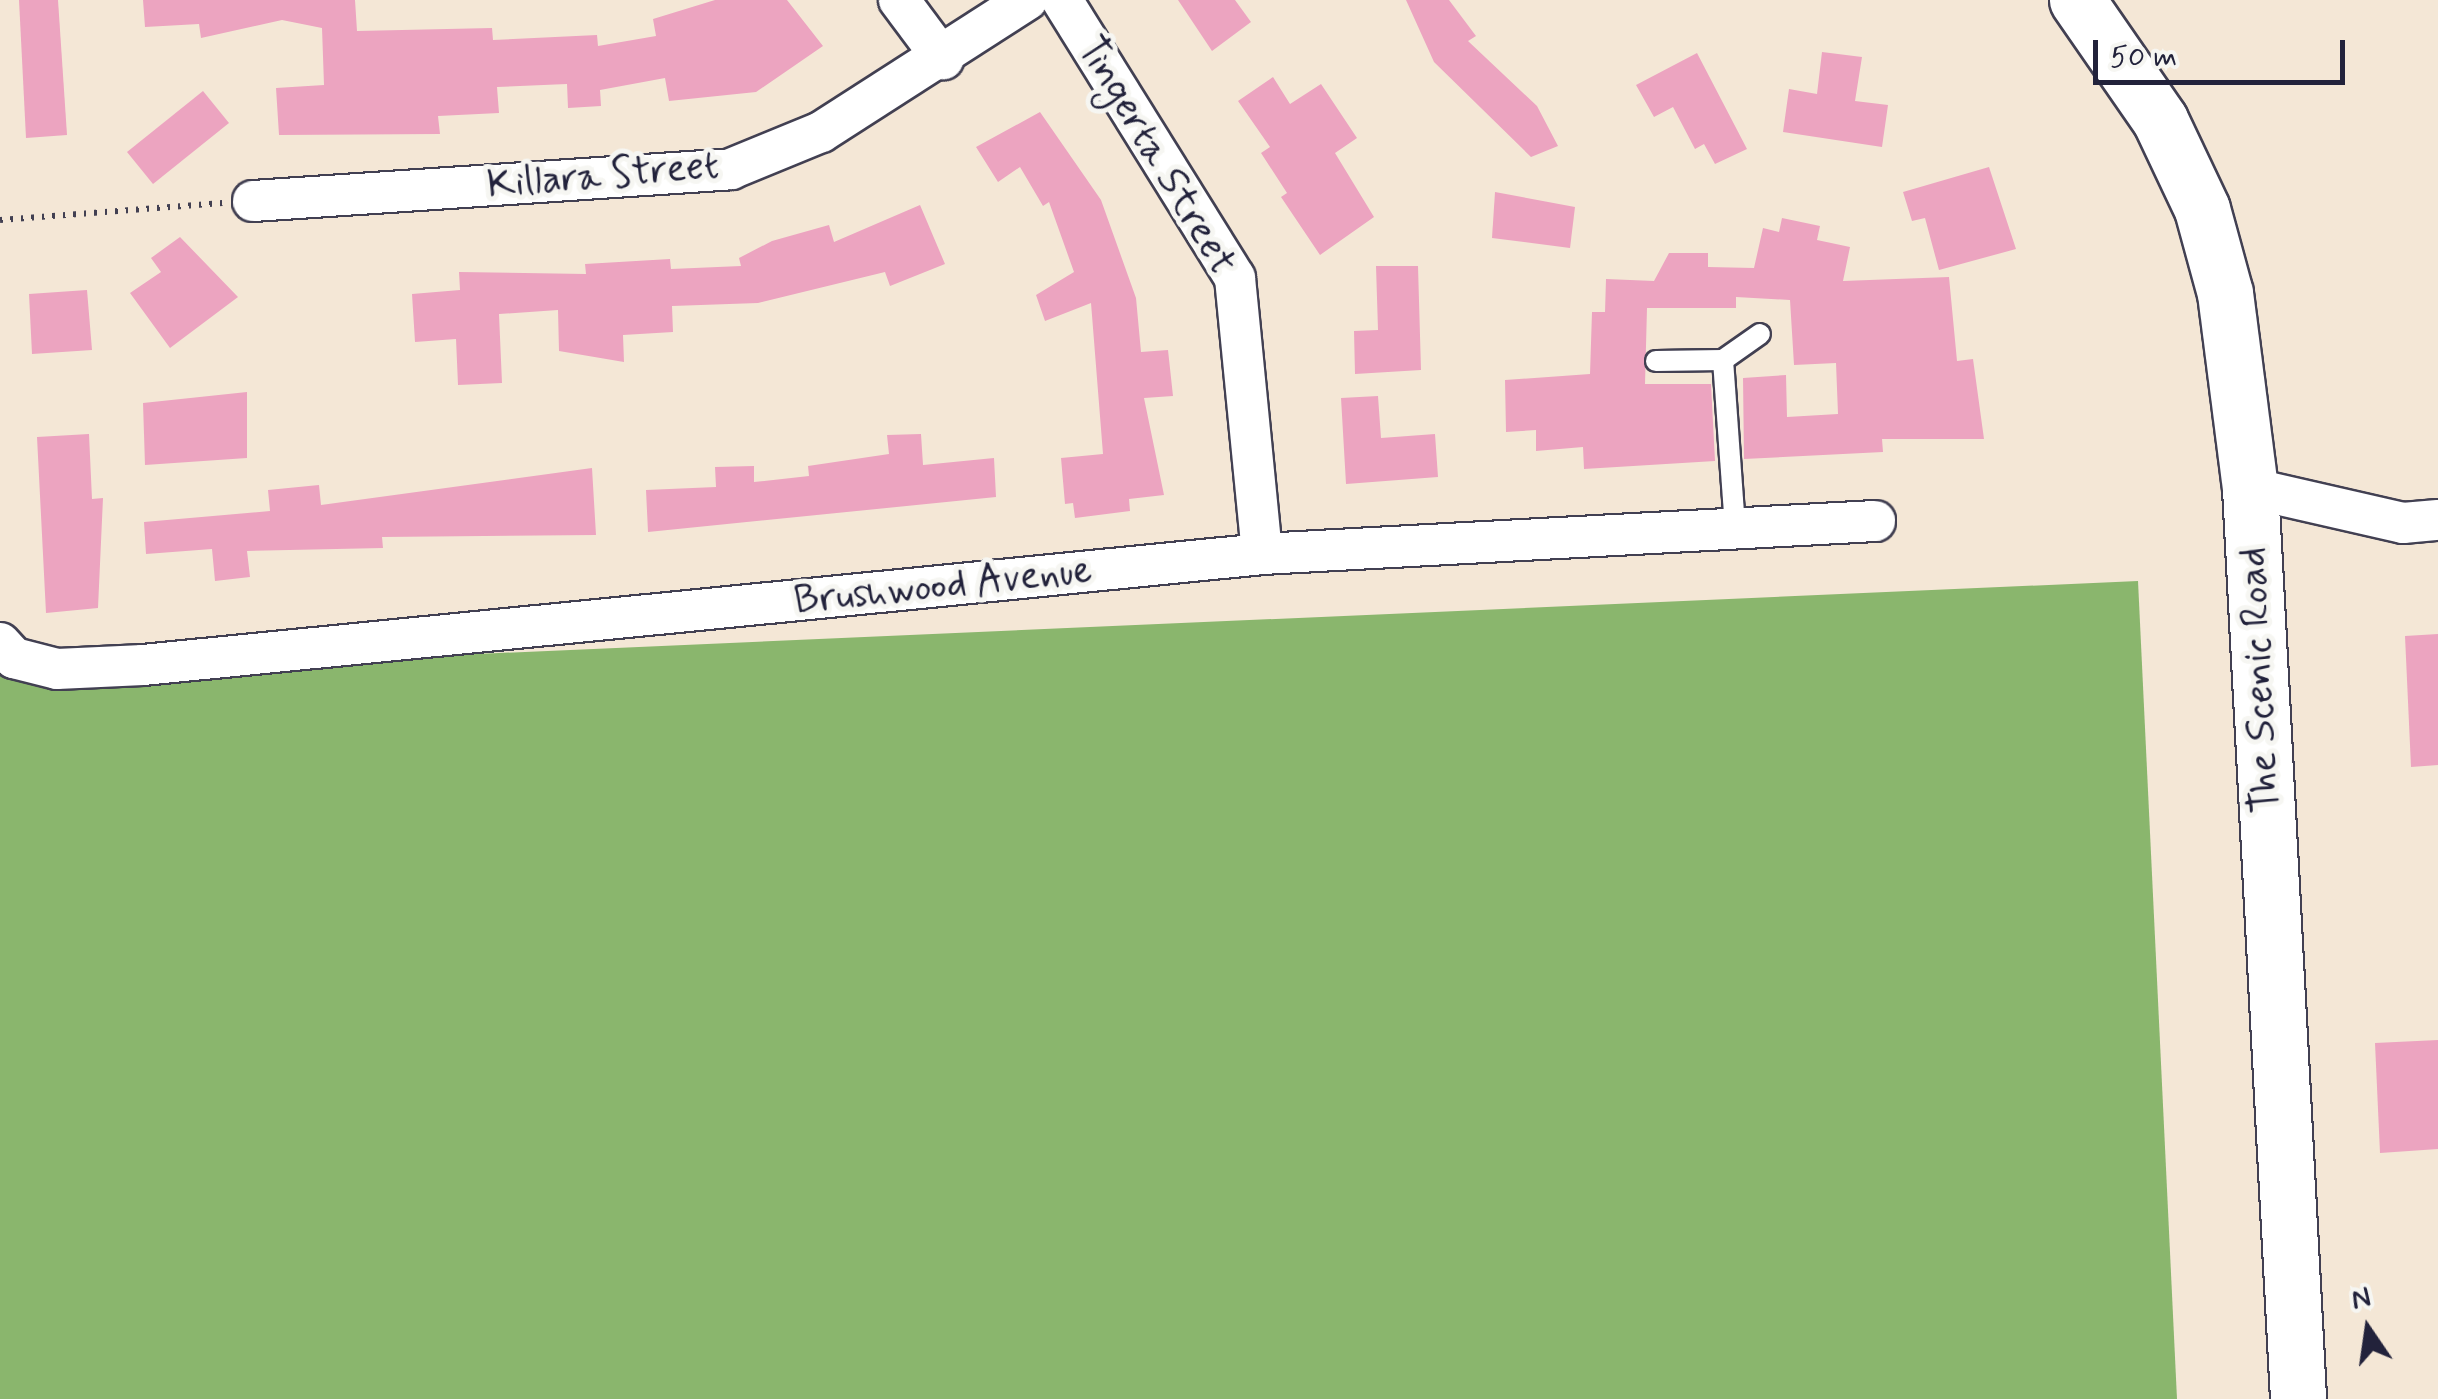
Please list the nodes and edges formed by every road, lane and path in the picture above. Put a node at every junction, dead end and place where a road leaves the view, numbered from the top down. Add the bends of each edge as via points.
1 (899, 0) edge
2 (1027, 0) edge
3 (1062, 0) edge
4 (2077, 0) edge
5 (943, 59) junction
6 (253, 201) joint
7 (0, 220) edge
8 (1760, 334) dead end
9 (1723, 360) junction
10 (1656, 361) dead end
11 (2250, 488) junction
12 (1875, 520) dead end
13 (2438, 520) edge
14 (1735, 528) junction
15 (1262, 554) junction
16 (7, 651) edge
17 (2298, 1399) edge

1 - 5 street
2 - 5 street, Killara Street
3 - 15 street, Tingerta Street via 1235,278
4 - 11 main road, The Scenic Road via 2160,120 2202,209 2225,293
5 - 6 street, Killara Street via 820,132 732,169
6 - 7 path
8 - 9 lane
9 - 10 lane
9 - 14 lane
11 - 13 street via 2403,522
11 - 17 main road, The Scenic Road
12 - 14 street, Brushwood Avenue
14 - 15 street, Brushwood Avenue
15 - 16 street, Brushwood Avenue via 143,666 57,669

